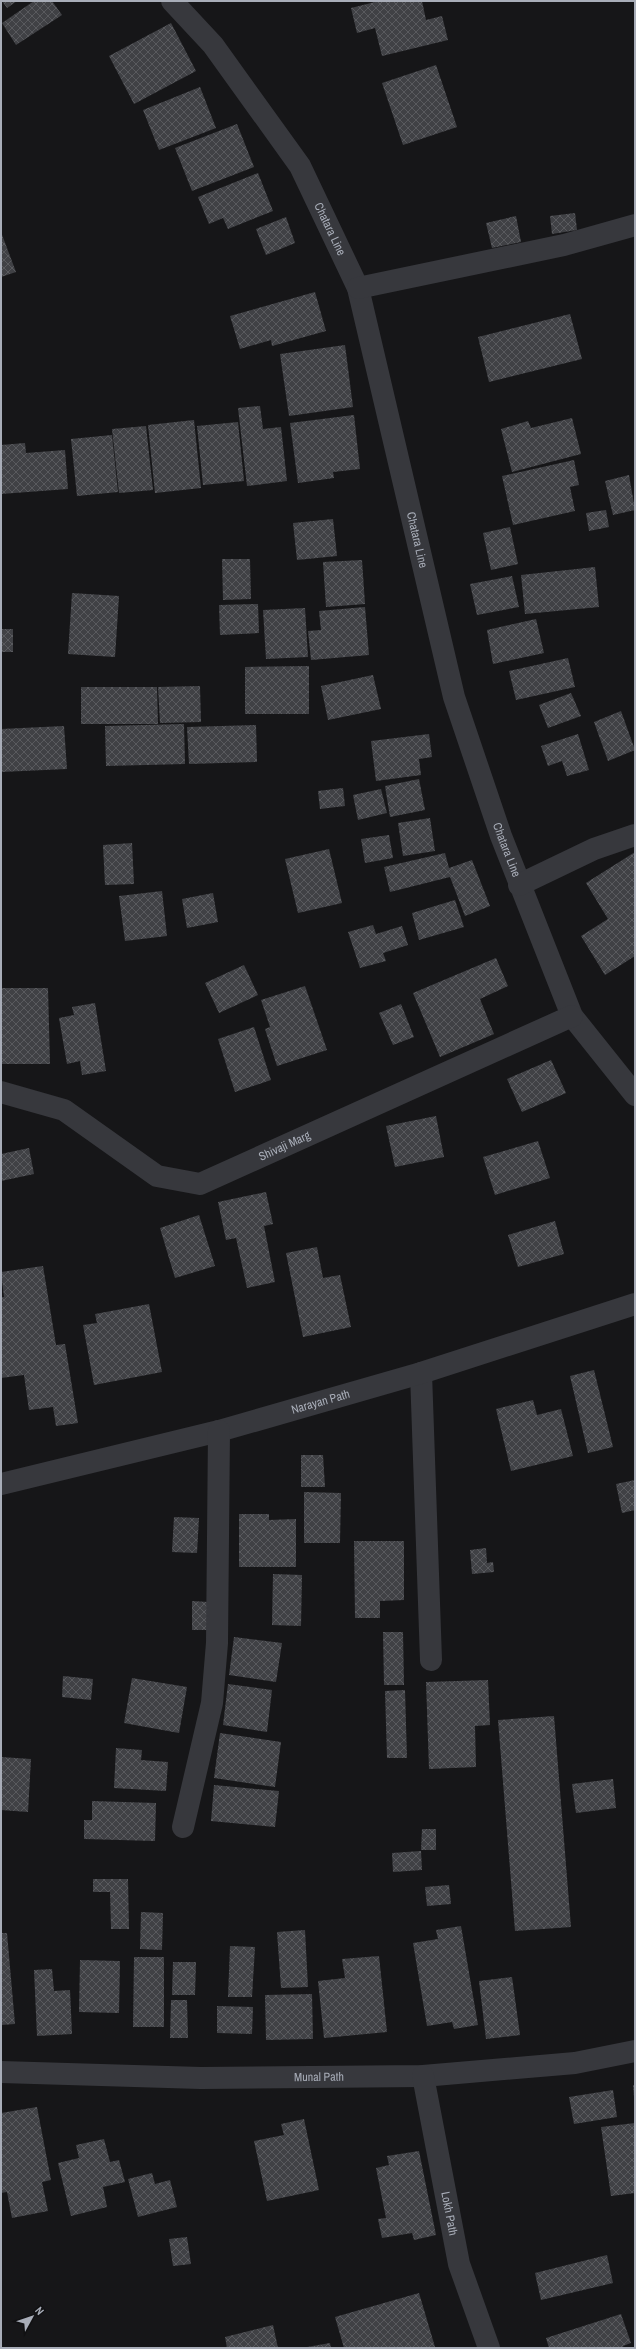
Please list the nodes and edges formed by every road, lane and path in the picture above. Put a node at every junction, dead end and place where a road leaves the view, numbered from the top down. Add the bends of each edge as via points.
1 (172, 1) edge
2 (635, 225) edge
3 (358, 288) junction
4 (635, 836) edge
5 (519, 885) junction
6 (572, 1016) junction
7 (1, 1092) edge
8 (635, 1095) edge
9 (635, 1304) edge
10 (421, 1373) junction
11 (219, 1431) junction
12 (1, 1484) edge
13 (431, 1660) dead end
14 (182, 1827) dead end
15 (635, 2051) edge
16 (1, 2072) edge
17 (424, 2076) junction
18 (489, 2348) edge

1 - 3 street, Chatara Line via 213,45 300,166
2 - 3 street via 564,245
3 - 5 street, Chatara Line via 454,697
4 - 5 street via 594,849
5 - 6 street, Chatara Line
6 - 7 street, Shivaji Marg via 200,1184 157,1176 64,1110
6 - 8 street, Chatara Line
9 - 10 street, Narayan Path
10 - 11 street, Narayan Path
10 - 13 street
11 - 12 street, Narayan Path
11 - 14 street via 217,1643 212,1703
15 - 17 street, Munal Path via 575,2063
16 - 17 street, Munal Path via 201,2078
17 - 18 street, Lokh Path via 459,2264

